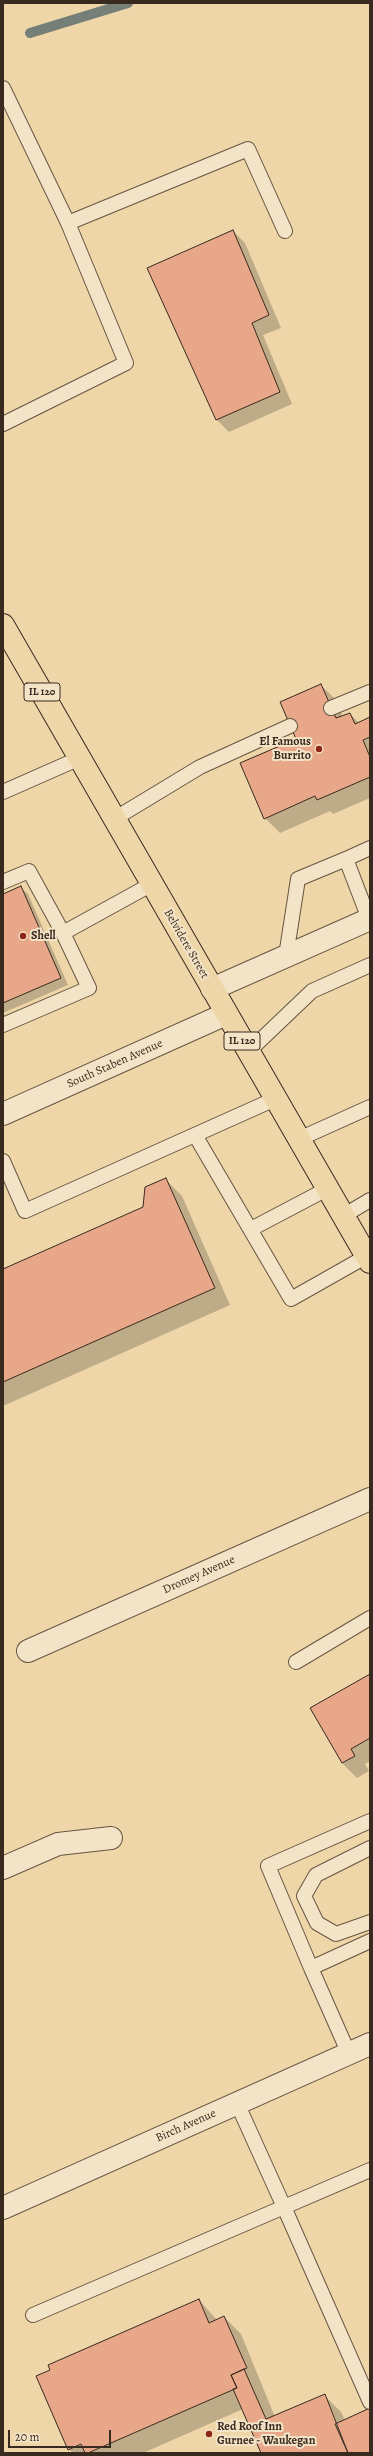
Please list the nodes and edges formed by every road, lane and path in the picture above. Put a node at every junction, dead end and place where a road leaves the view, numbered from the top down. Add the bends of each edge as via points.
1 (3, 88) edge
2 (68, 223) junction
3 (285, 230) dead end
4 (3, 424) edge
5 (3, 625) edge
6 (370, 692) edge
7 (331, 708) dead end
8 (290, 726) dead end
9 (80, 758) junction
10 (3, 792) edge
11 (114, 820) junction
12 (370, 848) edge
13 (346, 859) junction
14 (3, 882) edge
15 (152, 884) junction
16 (370, 919) edge
17 (63, 933) junction
18 (286, 956) junction
19 (370, 965) edge
20 (212, 989) junction
21 (226, 1014) junction
22 (3, 1025) edge
23 (248, 1052) junction
24 (275, 1099) junction
25 (370, 1107) edge
26 (3, 1114) edge
27 (194, 1135) junction
28 (299, 1140) junction
29 (3, 1161) edge
30 (327, 1189) junction
31 (370, 1200) edge
32 (343, 1216) junction
33 (251, 1229) junction
34 (368, 1259) edge
35 (370, 1499) edge
36 (370, 1618) edge
37 (28, 1651) dead end
38 (296, 1662) dead end
39 (370, 1821) edge
40 (111, 1838) dead end
41 (370, 1848) edge
42 (3, 1868) edge
43 (370, 1922) edge
44 (370, 1941) edge
45 (310, 1968) junction
46 (370, 2044) edge
47 (349, 2054) junction
48 (237, 2103) junction
49 (370, 2170) edge
50 (284, 2207) junction
51 (3, 2208) edge
52 (34, 2315) dead end
53 (370, 2402) edge

1 - 2 lane
2 - 3 lane via 248,149
2 - 4 lane via 126,363
5 - 9 main road, Belvidere Street / IL 120
6 - 7 lane
8 - 11 lane via 200,767
9 - 10 lane
9 - 11 main road, Belvidere Street / IL 120
11 - 15 main road, Belvidere Street / IL 120
12 - 13 lane
13 - 16 lane
13 - 18 lane via 298,879
14 - 17 lane via 29,870
15 - 17 lane
15 - 20 main road, Belvidere Street / IL 120
16 - 18 street
17 - 22 lane via 89,988
18 - 20 street
19 - 23 lane via 312,991
20 - 21 main road, Belvidere Street / IL 120
21 - 23 main road, Belvidere Street / IL 120
21 - 26 street, South Staben Avenue
23 - 24 main road, Belvidere Street / IL 120
24 - 27 lane
24 - 28 main road, Belvidere Street / IL 120
25 - 28 lane
27 - 29 lane via 25,1211
27 - 33 lane
28 - 30 main road, Belvidere Street / IL 120
30 - 32 main road, Belvidere Street / IL 120
30 - 33 lane
31 - 32 lane
32 - 34 main road, Belvidere Street / IL 120
33 - 34 lane via 291,1299
35 - 37 street, Dromey Avenue
36 - 38 lane
39 - 45 lane via 268,1866
40 - 42 street via 58,1844
41 - 43 lane via 316,1875 304,1896 317,1923 336,1934
44 - 45 lane
45 - 47 lane
46 - 47 street, Birch Avenue
47 - 48 street, Birch Avenue
48 - 50 lane
48 - 51 street, Birch Avenue
49 - 50 lane
50 - 52 lane
50 - 53 lane

